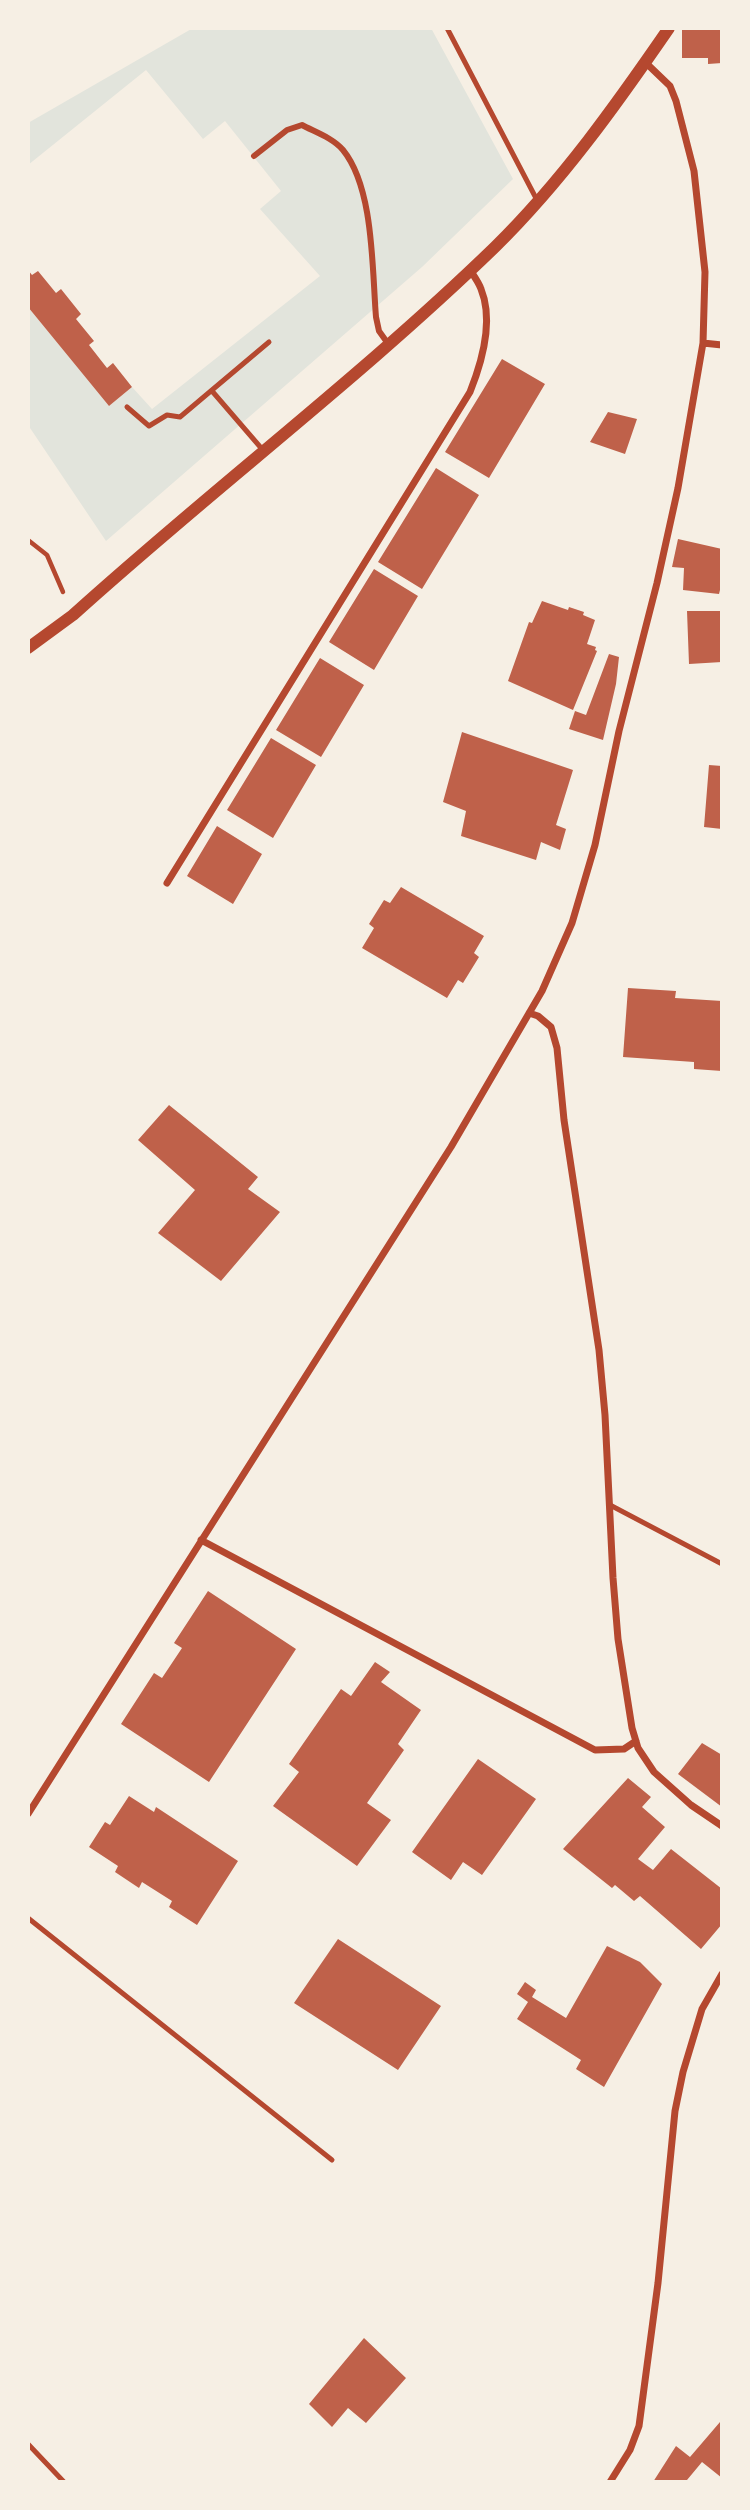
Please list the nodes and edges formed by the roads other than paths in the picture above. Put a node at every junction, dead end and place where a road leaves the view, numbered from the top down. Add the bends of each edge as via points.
1 (447, 28) edge
2 (668, 28) edge
3 (646, 62) junction
4 (254, 156) dead end
5 (538, 202) junction
6 (470, 269) junction
7 (270, 342) dead end
8 (703, 343) junction
9 (389, 345) junction
10 (722, 345) edge
11 (212, 391) junction
12 (127, 407) dead end
13 (264, 452) junction
14 (28, 648) edge
15 (167, 883) dead end
16 (529, 1013) junction
17 (610, 1505) junction
18 (201, 1540) junction
19 (722, 1564) edge
20 (636, 1741) junction
21 (28, 1814) edge
22 (722, 1826) edge
23 (28, 1918) edge
24 (722, 1974) edge
25 (332, 2160) dead end
26 (28, 2444) edge
27 (64, 2482) edge
28 (610, 2482) edge

1 - 5 lane
2 - 3 street
3 - 5 street
3 - 8 street via 670,86 694,171 705,272
4 - 9 street via 287,130 302,125 344,151 368,214 376,317
5 - 6 street
6 - 9 street
6 - 15 street via 486,308 480,368 470,392
7 - 11 lane
8 - 10 street
8 - 16 street via 678,488 596,845 565,942
9 - 13 street
11 - 12 lane via 180,417 167,415 149,426
11 - 13 lane
13 - 14 street
16 - 17 street via 547,1022 556,1041 599,1350
16 - 18 street via 451,1146
17 - 19 lane
17 - 20 street via 620,1658
18 - 20 street via 595,1750 624,1749
18 - 21 street
20 - 22 street via 654,1772
23 - 25 lane
24 - 28 street via 702,2009 677,2096 639,2427
26 - 27 lane

